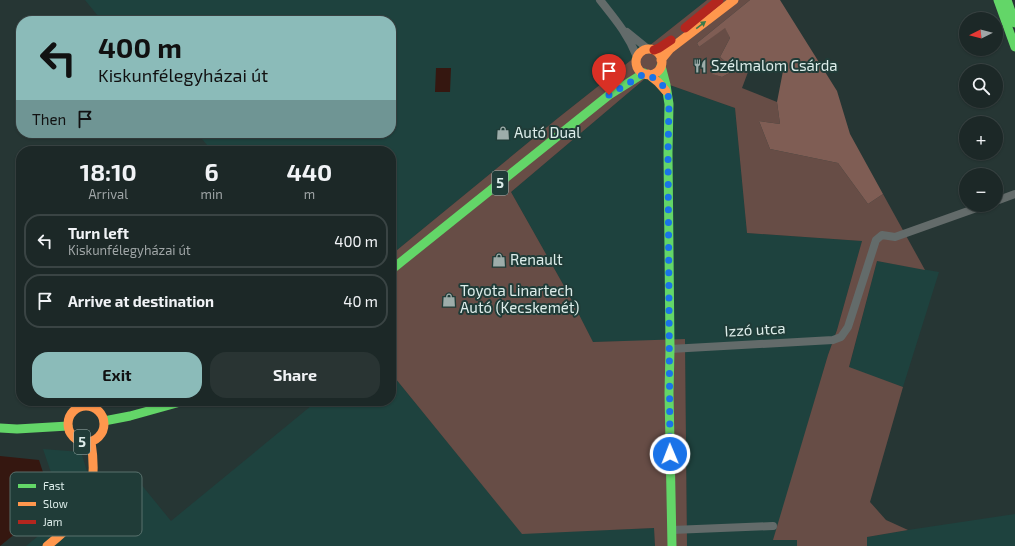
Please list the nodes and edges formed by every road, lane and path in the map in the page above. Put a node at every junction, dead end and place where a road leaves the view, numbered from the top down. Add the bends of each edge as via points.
1 (600, 0) edge
2 (719, 0) edge
3 (734, 0) edge
4 (998, 0) edge
5 (1007, 0) edge
6 (1015, 23) edge
7 (623, 29) junction
8 (1015, 47) edge
9 (651, 50) junction
10 (636, 61) junction
11 (661, 63) junction
12 (646, 74) junction
13 (667, 91) junction
14 (609, 95) junction
15 (1015, 194) edge
16 (1003, 198) edge
17 (965, 212) edge
18 (396, 266) edge
19 (670, 349) junction
20 (166, 406) edge
21 (104, 421) junction
22 (68, 426) junction
23 (0, 428) edge
24 (91, 442) junction
25 (93, 472) edge
26 (773, 526) dead end
27 (672, 530) junction
28 (60, 536) edge
29 (47, 546) edge
30 (672, 546) edge

1 - 7 street
2 - 9 main road, 5 via 666,44
11 -> 3 main road, 5 via 670,49
4 - 8 main road
5 - 6 main road
7 - 9 street
7 - 10 street via 632,45
9 - 10 main road, 5 via 641,51
9 - 11 main road via 659,54
10 - 12 main road via 639,70
10 - 14 main road, 5 via 632,70
11 - 12 main road, 5 via 656,72
11 - 13 main road
12 - 13 main road
12 - 14 main road, 5
13 - 19 main road
14 - 18 main road, 5
15 - 16 street
17 - 19 street, Izzó utca via 895,237 882,235 876,240 848,327 841,336 833,340
19 - 27 main road
20 - 21 main road, 5
21 - 22 main road, 5 via 96,409 81,407 70,416
21 - 24 main road, 5 via 102,434
22 - 23 main road, 5
22 - 24 main road, 5 via 76,440
24 - 25 main road
26 - 27 street
27 - 30 main road
28 - 29 main road

